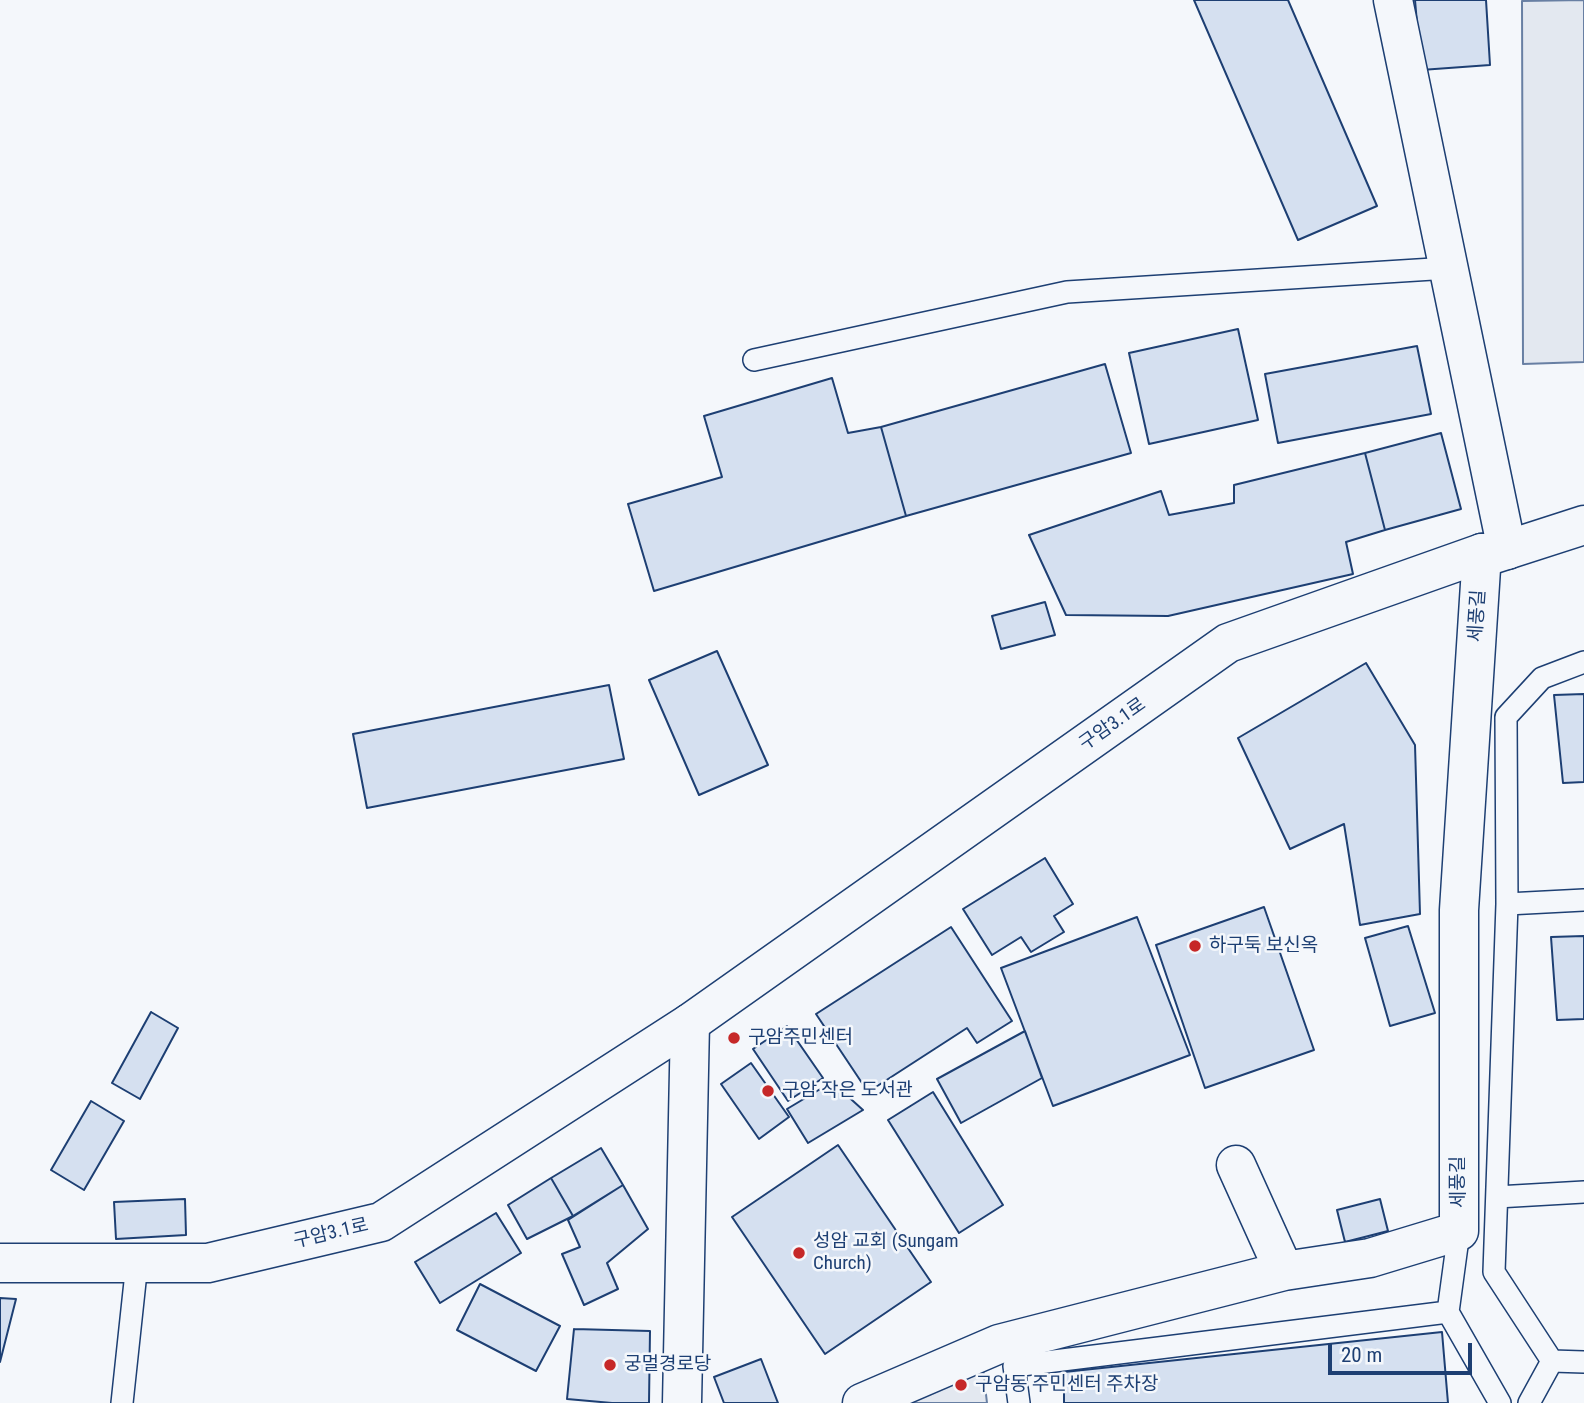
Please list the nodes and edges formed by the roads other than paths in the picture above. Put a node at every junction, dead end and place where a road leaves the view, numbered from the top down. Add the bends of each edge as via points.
1 (1393, 0) edge
2 (1449, 268) junction
3 (754, 360) dead end
4 (1584, 525) edge
5 (1494, 551) junction
6 (1584, 662) edge
7 (1584, 900) edge
8 (1507, 904) junction
9 (690, 1023) junction
10 (1236, 1165) dead end
11 (1584, 1192) edge
12 (1497, 1198) junction
13 (1460, 1231) junction
14 (0, 1263) edge
15 (137, 1263) junction
16 (1284, 1271) junction
17 (1448, 1312) junction
18 (1552, 1361) junction
19 (1584, 1362) edge
20 (122, 1403) edge
21 (682, 1403) edge
22 (862, 1403) edge
23 (1019, 1403) edge
24 (1500, 1403) edge
25 (1529, 1403) edge

1 - 2 street, 세풍길
2 - 3 lane via 1067,292
2 - 5 street, 세풍길
4 - 5 street, 구암3.1로
5 - 9 street, 구암3.1로 via 1228,643
5 - 13 street, 세풍길 via 1459,910
6 - 8 lane via 1542,678 1506,717
7 - 8 lane
8 - 12 lane
9 - 15 street, 구암3.1로 via 381,1222 208,1263
9 - 21 street
10 - 16 street
11 - 12 lane
12 - 18 lane via 1494,1272
13 - 16 street, 세풍길 via 1370,1258
13 - 17 lane
14 - 15 street, 구암3.1로
15 - 20 lane
16 - 22 street, 세풍길 via 999,1344
17 - 23 lane via 1014,1366
17 - 24 lane
18 - 19 lane
18 - 25 lane

